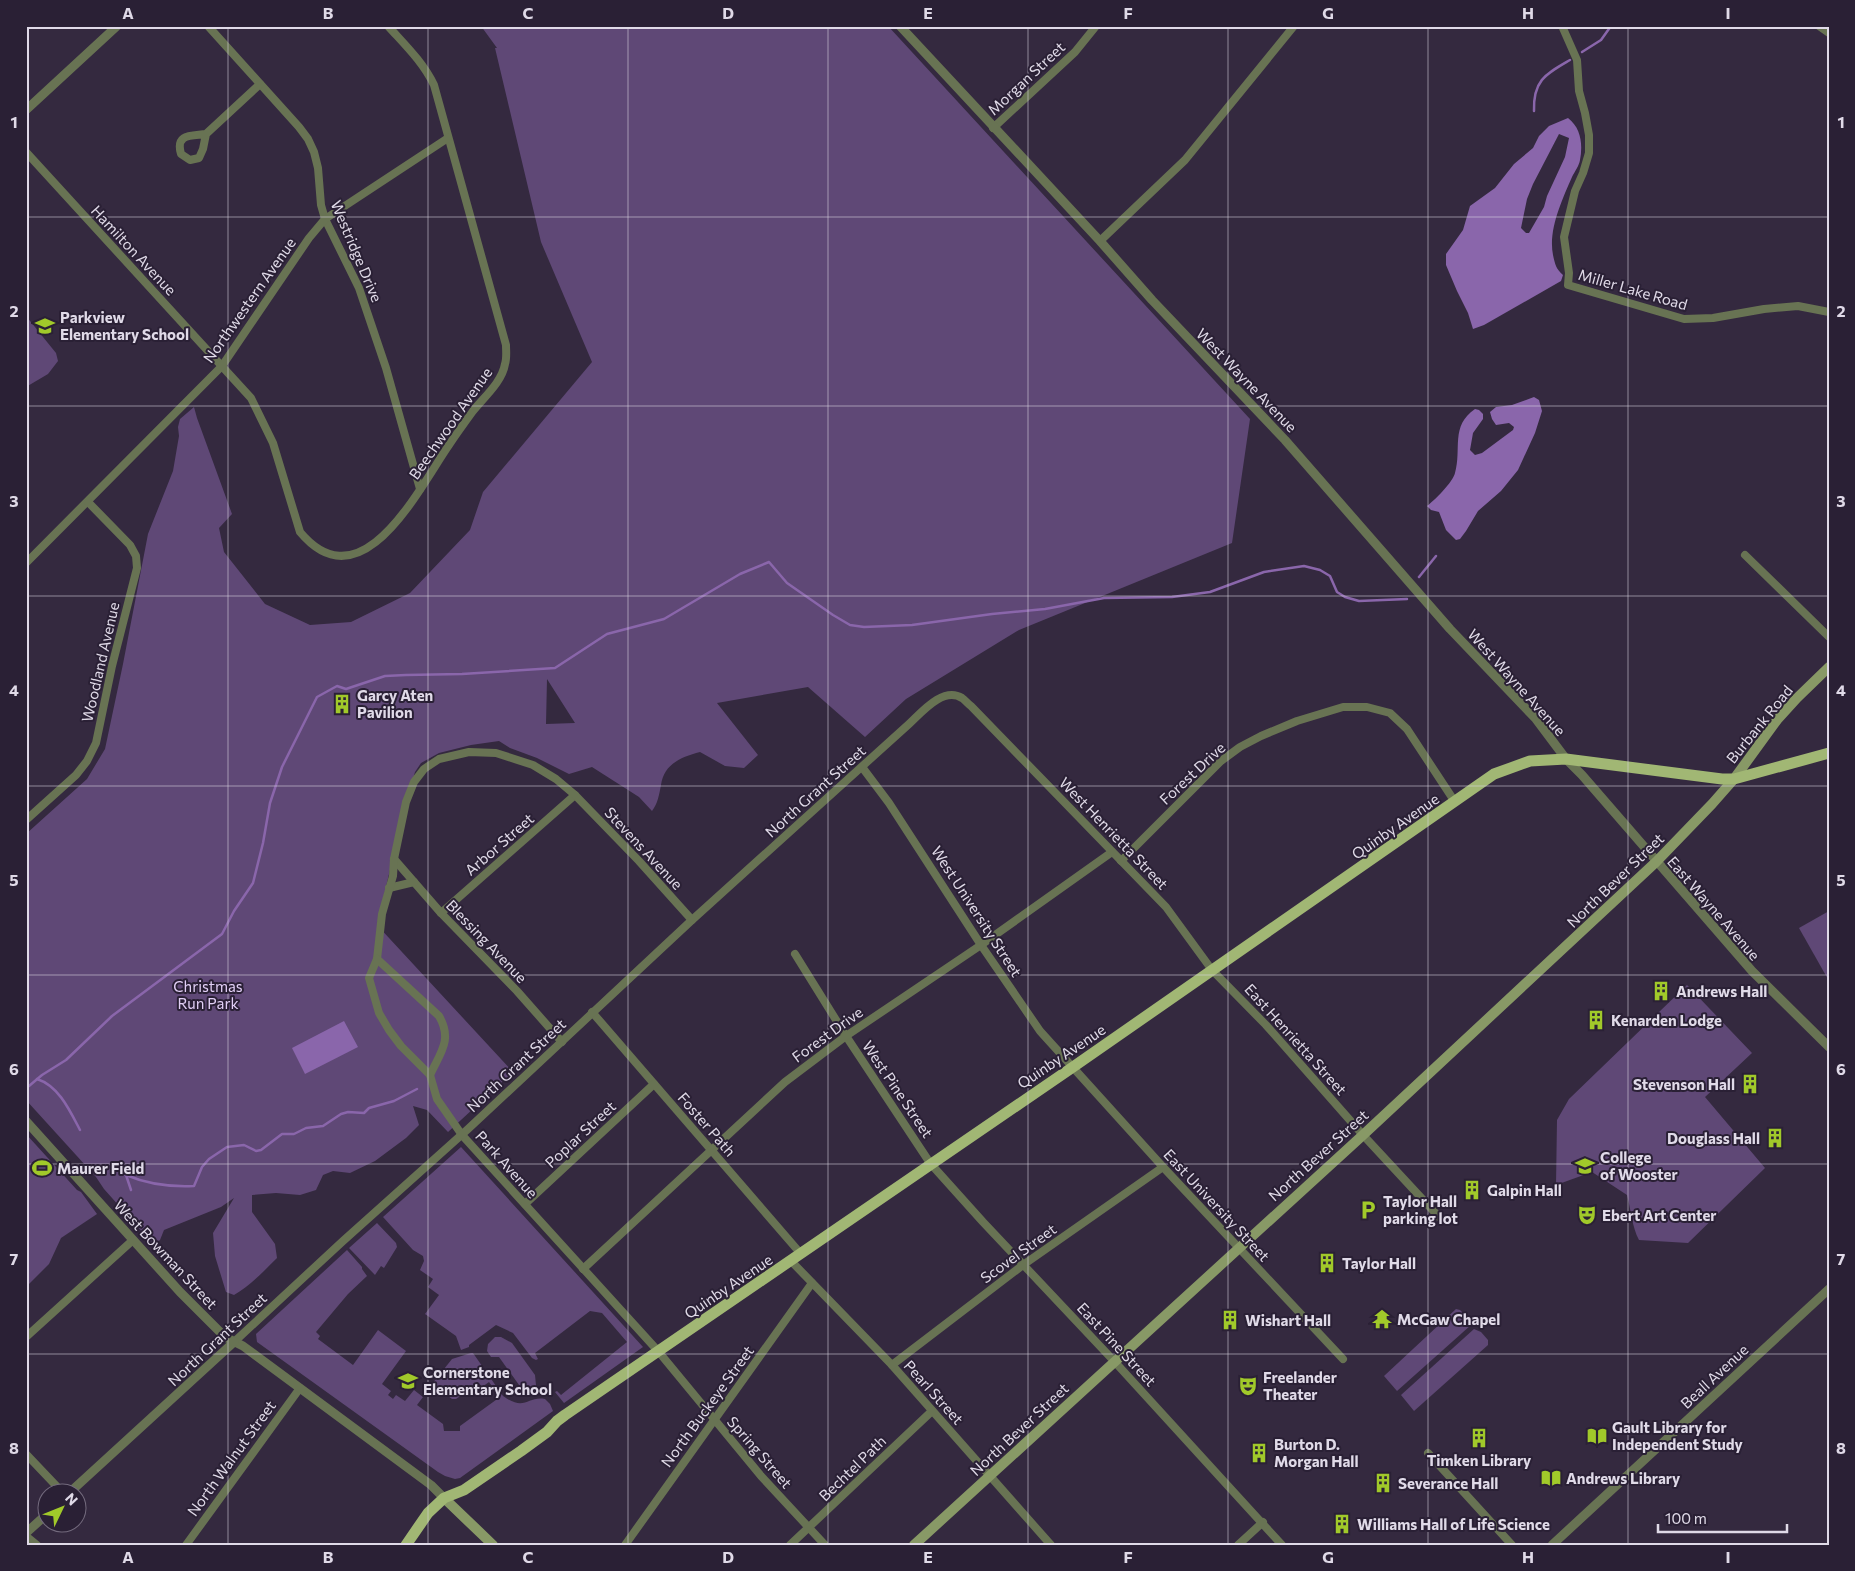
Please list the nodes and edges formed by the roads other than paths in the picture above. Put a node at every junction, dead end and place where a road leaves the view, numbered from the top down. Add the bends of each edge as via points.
1 (118, 26) edge
2 (208, 26) edge
3 (388, 26) edge
4 (900, 26) edge
5 (1096, 26) edge
6 (1294, 26) edge
7 (1562, 26) edge
8 (1819, 26) edge
9 (1829, 33) edge
10 (260, 84) junction
11 (26, 110) edge
12 (993, 128) junction
13 (206, 134) dead end
14 (448, 138) junction
15 (26, 152) edge
16 (325, 219) junction
17 (1100, 241) junction
18 (1829, 312) edge
19 (222, 366) junction
20 (420, 489) junction
21 (88, 502) junction
22 (1745, 555) dead end
23 (26, 563) edge
24 (1829, 637) edge
25 (1829, 667) edge
26 (988, 723) joint
27 (1829, 753) edge
28 (1566, 759) junction
29 (862, 767) junction
30 (1734, 779) junction
31 (576, 795) junction
32 (1455, 802) junction
33 (26, 820) edge
34 (1112, 852) junction
35 (394, 859) junction
36 (1121, 861) junction
37 (1656, 862) junction
38 (414, 882) junction
39 (389, 888) junction
40 (440, 913) junction
41 (692, 920) junction
42 (981, 945) junction
43 (794, 954) dead end
44 (377, 958) junction
45 (1212, 970) junction
46 (592, 1012) junction
47 (846, 1036) junction
48 (562, 1042) junction
49 (1829, 1047) edge
50 (1072, 1068) junction
51 (430, 1075) junction
52 (654, 1084) junction
53 (26, 1121) edge
54 (462, 1135) junction
55 (1363, 1135) junction
56 (711, 1149) junction
57 (930, 1163) junction
58 (1163, 1167) junction
59 (525, 1204) junction
60 (1439, 1217) dead end
61 (133, 1240) junction
62 (1238, 1248) junction
63 (801, 1254) junction
64 (791, 1261) junction
65 (1023, 1265) junction
66 (583, 1269) junction
67 (812, 1283) junction
68 (1829, 1289) edge
69 (26, 1337) edge
70 (234, 1342) junction
71 (658, 1350) junction
72 (1343, 1359) dead end
73 (1114, 1361) junction
74 (892, 1366) junction
75 (300, 1388) junction
76 (932, 1410) junction
77 (715, 1420) junction
78 (1428, 1453) dead end
79 (26, 1454) edge
80 (990, 1476) junction
81 (54, 1484) edge
82 (79, 1484) edge
83 (444, 1498) junction
84 (38, 1522) edge
85 (1263, 1522) junction
86 (809, 1527) junction
87 (26, 1533) edge
88 (26, 1536) edge
89 (37, 1545) edge
90 (186, 1545) edge
91 (406, 1545) edge
92 (493, 1545) edge
93 (625, 1545) edge
94 (790, 1545) edge
95 (825, 1545) edge
96 (914, 1545) edge
97 (1051, 1545) edge
98 (1238, 1545) edge
99 (1282, 1545) edge
100 (1512, 1545) edge
101 (1552, 1545) edge

1 - 11 street
2 - 10 street, Westridge Drive
3 - 14 street, Beechwood Avenue via 428,72
4 - 12 street, West Wayne Avenue
5 - 12 street, Morgan Street via 1075,52
6 - 17 street via 1185,160
7 - 18 street, Miller Lake Road via 1577,60 1579,91 1589,135 1589,153 1575,191 1564,237 1568,285 1684,319 1798,306
8 - 9 street
10 - 13 street
10 - 16 street, Westridge Drive via 308,139 318,168 320,205
12 - 17 street, West Wayne Avenue
14 - 16 street, Northwestern Avenue
14 - 20 street, Beechwood Avenue via 506,345 505,365 497,382 462,426
15 - 19 street, Hamilton Avenue
16 - 19 street, Northwestern Avenue
16 - 20 street, Westridge Drive via 359,288 386,368
17 - 28 street, West Wayne Avenue via 1285,440 1450,629 1536,719
19 - 20 street, Beechwood Avenue via 251,398 263,421 273,443 296,523 300,532 313,544 338,555 367,549 394,524
19 - 21 street, Northwestern Avenue
21 - 23 street, Northwestern Avenue
21 - 33 street, Woodland Avenue via 130,545 136,556 137,568 96,743 76,775
22 - 24 street
25 - 30 main road, Burbank Road via 1777,720
26 - 29 street, North Grant Street via 962,698 950,695 940,698
26 - 34 street, West Henrietta Street
27 - 30 main road, Quinby Avenue
28 - 30 main road, Quinby Avenue
28 - 32 main road, Quinby Avenue via 1530,761 1494,774
28 - 37 street, East Wayne Avenue
29 - 41 street, North Grant Street
29 - 42 street, West University Street
30 - 37 main road, North Bever Street
31 - 35 street, Stevens Avenue via 533,765 496,753 469,752 439,759 424,769 414,782 406,802
31 - 40 street, Arbor Street
31 - 41 street, Stevens Avenue
32 - 36 street, Forest Drive via 1407,729 1390,713 1367,707 1343,707 1298,721 1240,747
32 - 45 main road, Quinby Avenue
34 - 36 street, West Henrietta Street
34 - 42 street, Forest Drive
35 - 38 street, Blessing Avenue
35 - 39 street, Park Avenue
36 - 45 street, West Henrietta Street via 1166,907
37 - 49 street, East Wayne Avenue via 1752,971
37 - 55 main road, North Bever Street
38 - 39 street
38 - 40 street, Blessing Avenue
39 - 44 street, Park Avenue via 382,914
40 - 48 street, Blessing Avenue
41 - 46 street, North Grant Street
42 - 47 street, Forest Drive
42 - 50 street, West University Street via 1040,1031
43 - 47 street, West Pine Street
44 - 51 street, Park Avenue via 369,978 379,1013 401,1046
44 - 51 street via 439,1016 445,1026 445,1044
45 - 50 main road, Quinby Avenue
45 - 55 street, East Henrietta Street via 1266,1025
46 - 48 street, North Grant Street
46 - 52 street, Foster Path
47 - 56 street, Forest Drive via 785,1082
47 - 57 street, West Pine Street
48 - 54 street, North Grant Street
50 - 57 main road, Quinby Avenue
50 - 58 street, East University Street
51 - 54 street, Park Avenue via 437,1099
52 - 56 street, Foster Path
52 - 59 street, Poplar Street
53 - 61 street, West Bowman Street
54 - 59 street, Park Avenue
54 - 70 street, North Grant Street
55 - 60 street, East Henrietta Street
55 - 62 main road, North Bever Street
56 - 63 street, Foster Path
56 - 66 street, Forest Drive
57 - 63 main road, Quinby Avenue
57 - 65 street, East Pine Street
58 - 62 street, East University Street
58 - 65 street, Scovel Street
59 - 66 street, Park Avenue
61 - 69 street
61 - 70 street, West Bowman Street via 180,1292
62 - 72 street, East University Street
62 - 73 main road, North Bever Street
63 - 64 main road, Quinby Avenue
64 - 67 street, Pearl Street
64 - 71 main road, Quinby Avenue
65 - 73 street, East Pine Street
65 - 74 street, Scovel Street
66 - 71 street, Park Avenue
67 - 74 street, Pearl Street
67 - 77 street, North Buckeye Street
68 - 101 street, Beall Avenue
70 - 75 street, West Bowman Street
70 - 82 street, North Grant Street
71 - 77 street, Spring Street
71 - 83 main road, Quinby Avenue via 557,1421 521,1451 464,1490
73 - 80 main road, North Bever Street
73 - 85 street, East Pine Street
74 - 76 street, Pearl Street
75 - 83 street, West Bowman Street
75 - 90 street, North Walnut Street
76 - 80 street, Pearl Street
76 - 86 street, Bechtel Path
77 - 86 street, Spring Street
77 - 93 street, North Buckeye Street
78 - 100 street
79 - 81 street
80 - 96 main road, North Bever Street
80 - 97 street, Pearl Street
83 - 91 main road
83 - 92 main road
84 - 87 street
85 - 98 street
85 - 99 street, East Pine Street
86 - 94 street, Bechtel Path
86 - 95 street, Spring Street
88 - 89 street

